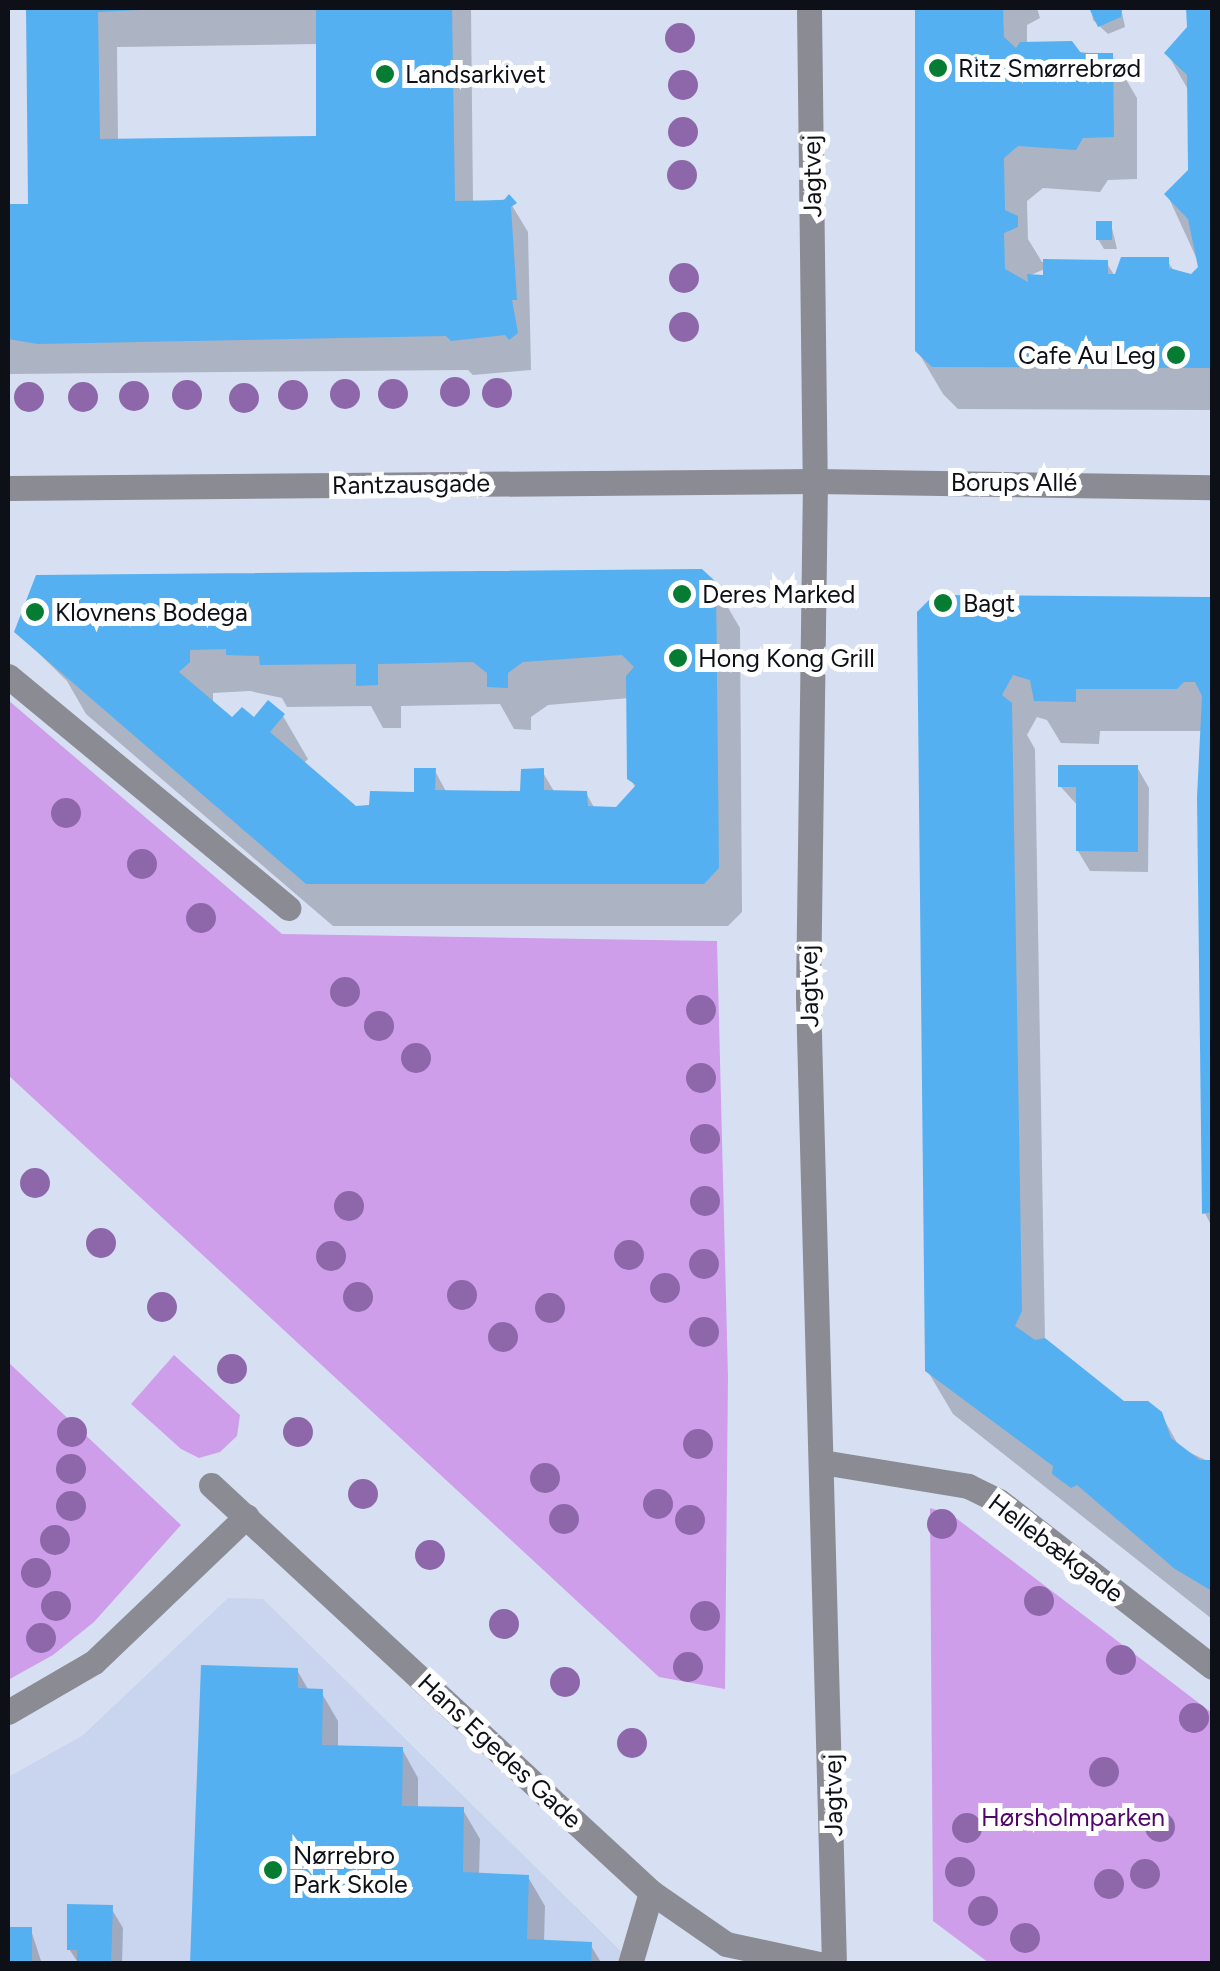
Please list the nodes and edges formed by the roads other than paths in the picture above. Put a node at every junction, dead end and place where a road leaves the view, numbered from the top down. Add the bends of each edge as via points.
1 (809, 8) edge
2 (816, 481) junction
3 (1212, 487) edge
4 (8, 488) edge
5 (8, 676) edge
6 (288, 908) dead end
7 (822, 1462) junction
8 (212, 1485) dead end
9 (247, 1516) junction
10 (1212, 1667) edge
11 (8, 1712) edge
12 (651, 1892) junction
13 (630, 1964) edge
14 (820, 1964) edge
15 (834, 1964) edge

1 - 2 street, Jagtvej
2 - 3 street, Borups Allé
2 - 4 street, Rantzausgade
2 - 7 street, Jagtvej via 808,979
5 - 6 street
7 - 10 street, Hellebækgade via 950,1482 999,1501
7 - 15 street, Jagtvej
8 - 9 street, Hans Egedes Gade
9 - 11 street via 94,1662
9 - 12 street, Hans Egedes Gade
12 - 13 street
12 - 14 street, Hans Egedes Gade via 726,1944

